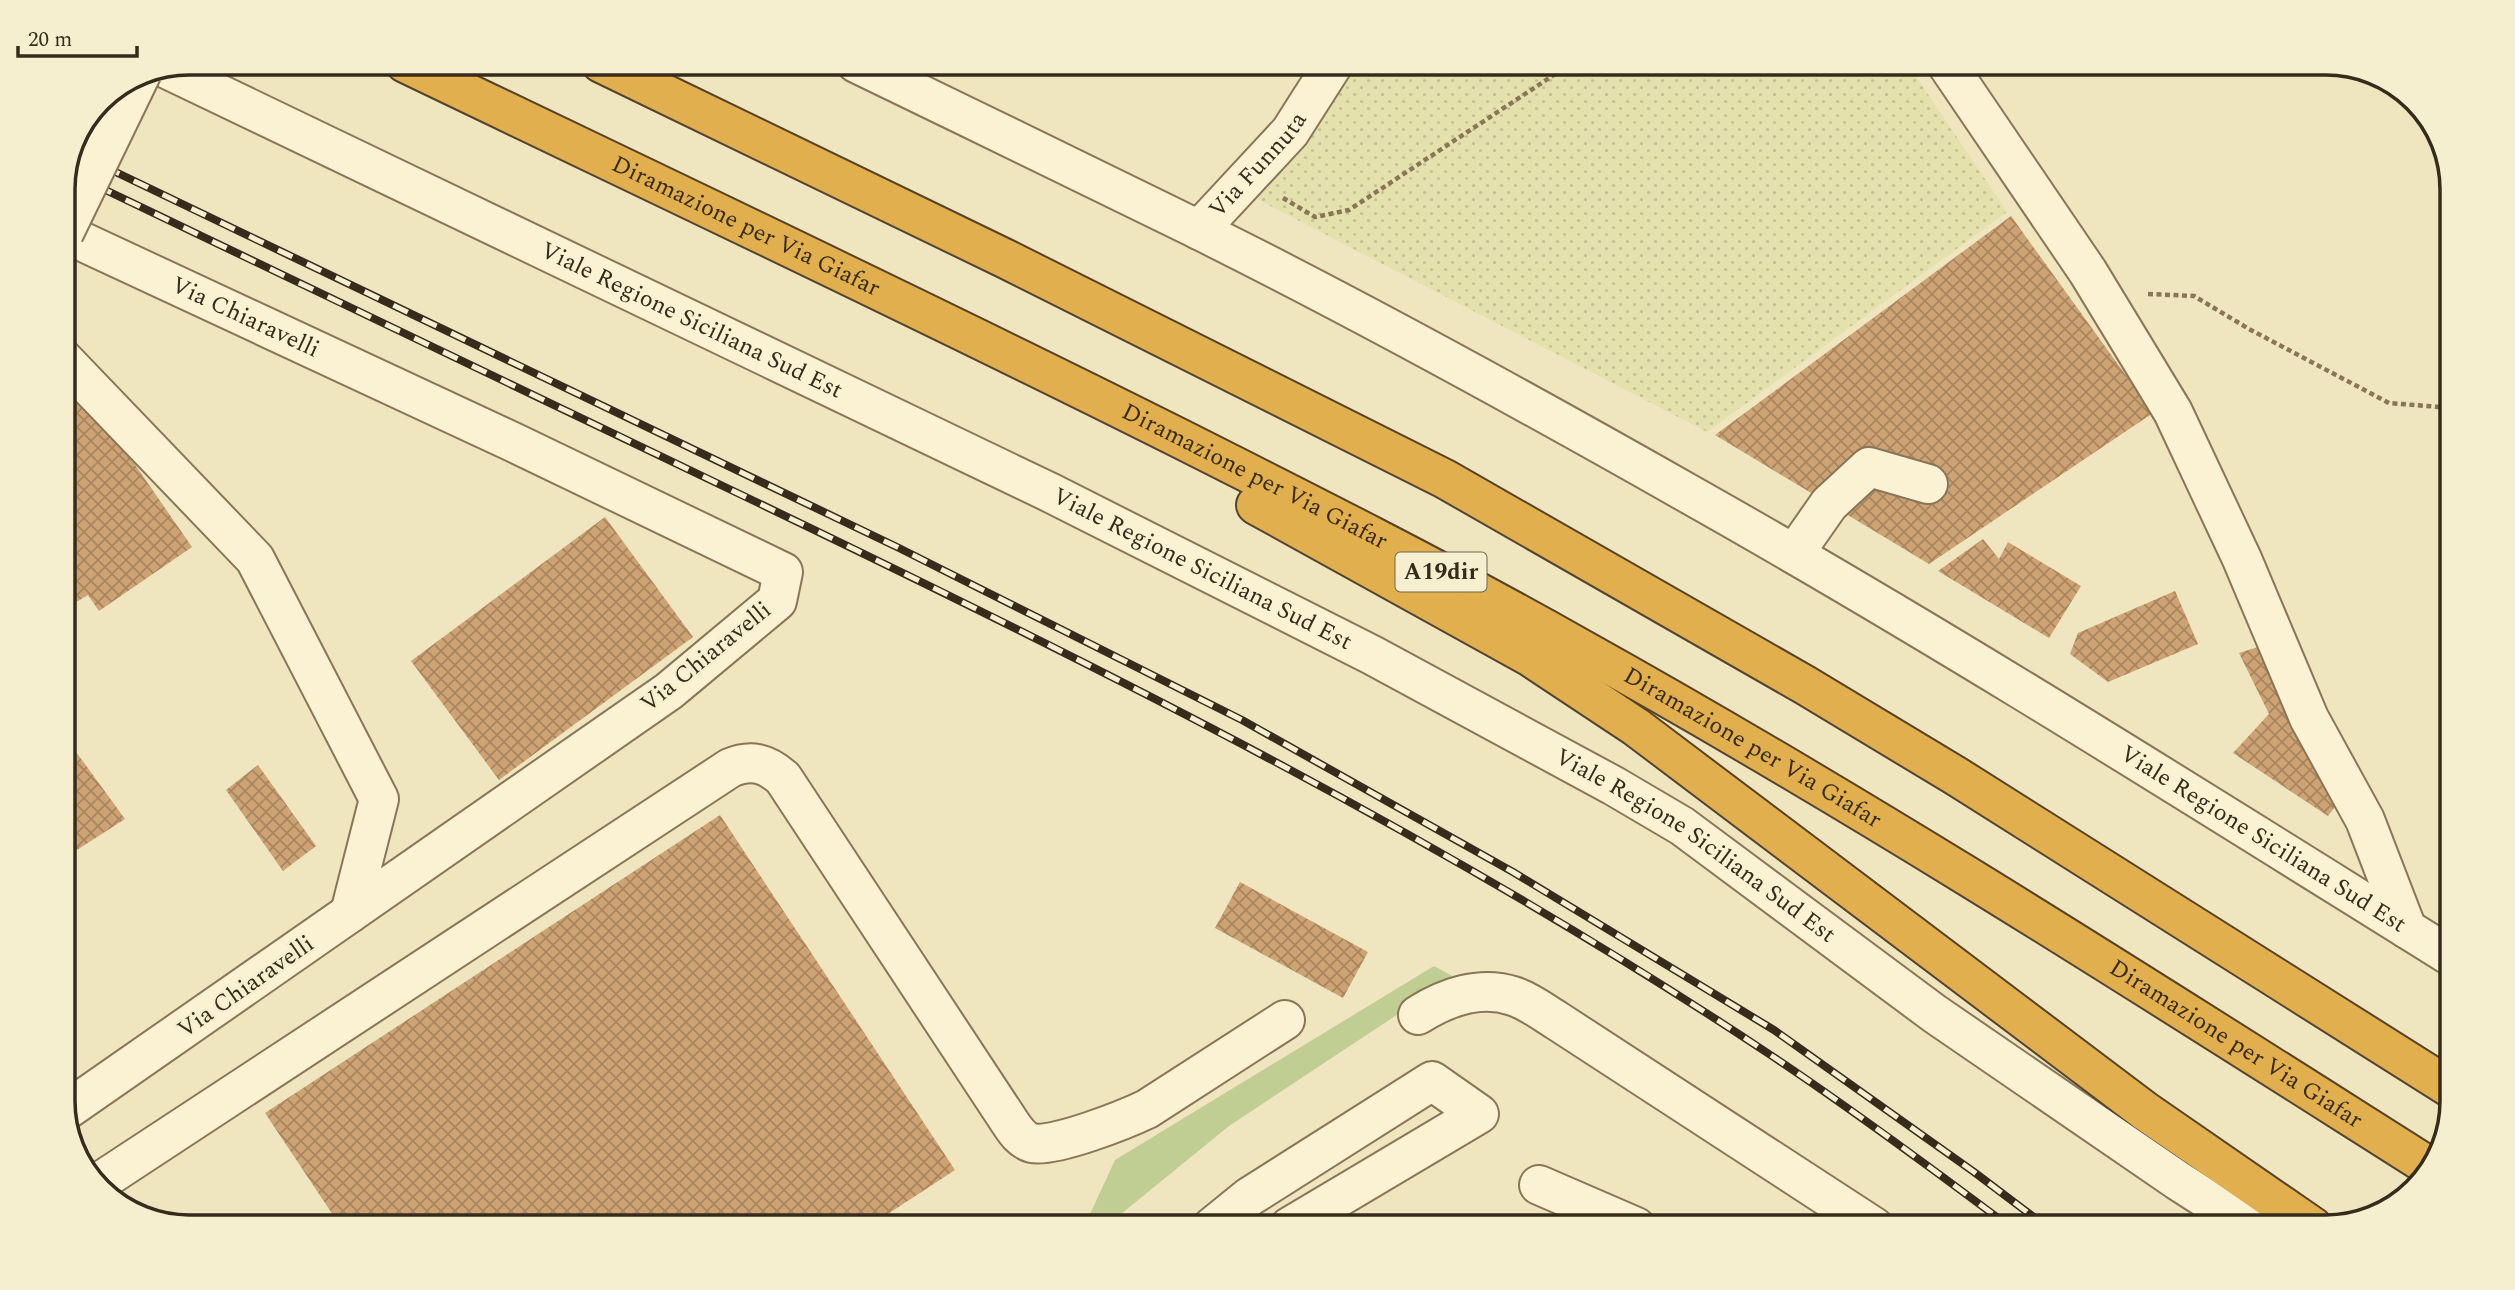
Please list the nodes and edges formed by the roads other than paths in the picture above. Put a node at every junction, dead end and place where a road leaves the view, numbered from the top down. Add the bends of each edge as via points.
1 (430, 75) edge
2 (626, 75) edge
3 (881, 75) edge
4 (1326, 75) edge
5 (1954, 75) edge
6 (180, 76) edge
7 (133, 91) edge
8 (75, 210) edge
9 (1199, 230) junction
10 (75, 238) edge
11 (963, 330) junction
12 (75, 372) edge
13 (1928, 484) dead end
14 (1794, 554) junction
15 (350, 913) junction
16 (2407, 929) junction
17 (2440, 950) edge
18 (1418, 1015) dead end
19 (1285, 1020) dead end
20 (2440, 1081) edge
21 (75, 1104) edge
22 (2421, 1162) edge
23 (106, 1178) edge
24 (1539, 1185) dead end
25 (1227, 1215) edge
26 (1309, 1215) edge
27 (1608, 1215) edge
28 (1856, 1215) edge
29 (2231, 1215) edge
30 (2296, 1215) edge

1 - 11 highway, Diramazione per Via Giafar / A19dir
2 - 20 highway via 1445,479 1956,776
3 - 9 street, Viale Regione Siciliana Sud Est
4 - 9 street, Via Funnuta via 1290,132
5 - 16 street via 2173,412 2309,718 2365,820
6 - 29 street, Viale Regione Siciliana Sud Est via 1051,493 1372,655 1614,786 1682,826 1935,1014
7 - 8 street, bridge
9 - 14 street, Viale Regione Siciliana Sud Est via 1435,354
10 - 15 street, Via Chiaravelli via 783,572 777,601 669,691
11 - 22 highway, Diramazione per Via Giafar / A19dir via 1378,538 1580,648 1838,798
11 - 30 highway via 1183,464 1529,656 1626,720 2145,1111
12 - 15 street via 255,559 373,787 379,799
13 - 14 street via 1870,467 1829,504
14 - 16 street, Viale Regione Siciliana Sud Est via 2182,787
15 - 21 street, Via Chiaravelli
16 - 17 street, Viale Regione Siciliana Sud Est
18 - 28 street via 1441,1001 1464,995 1513,996
19 - 23 street via 1127,1119 1055,1142 1023,1139 783,778 764,764 742,763
24 - 27 street
25 - 26 street via 1432,1081 1479,1114

